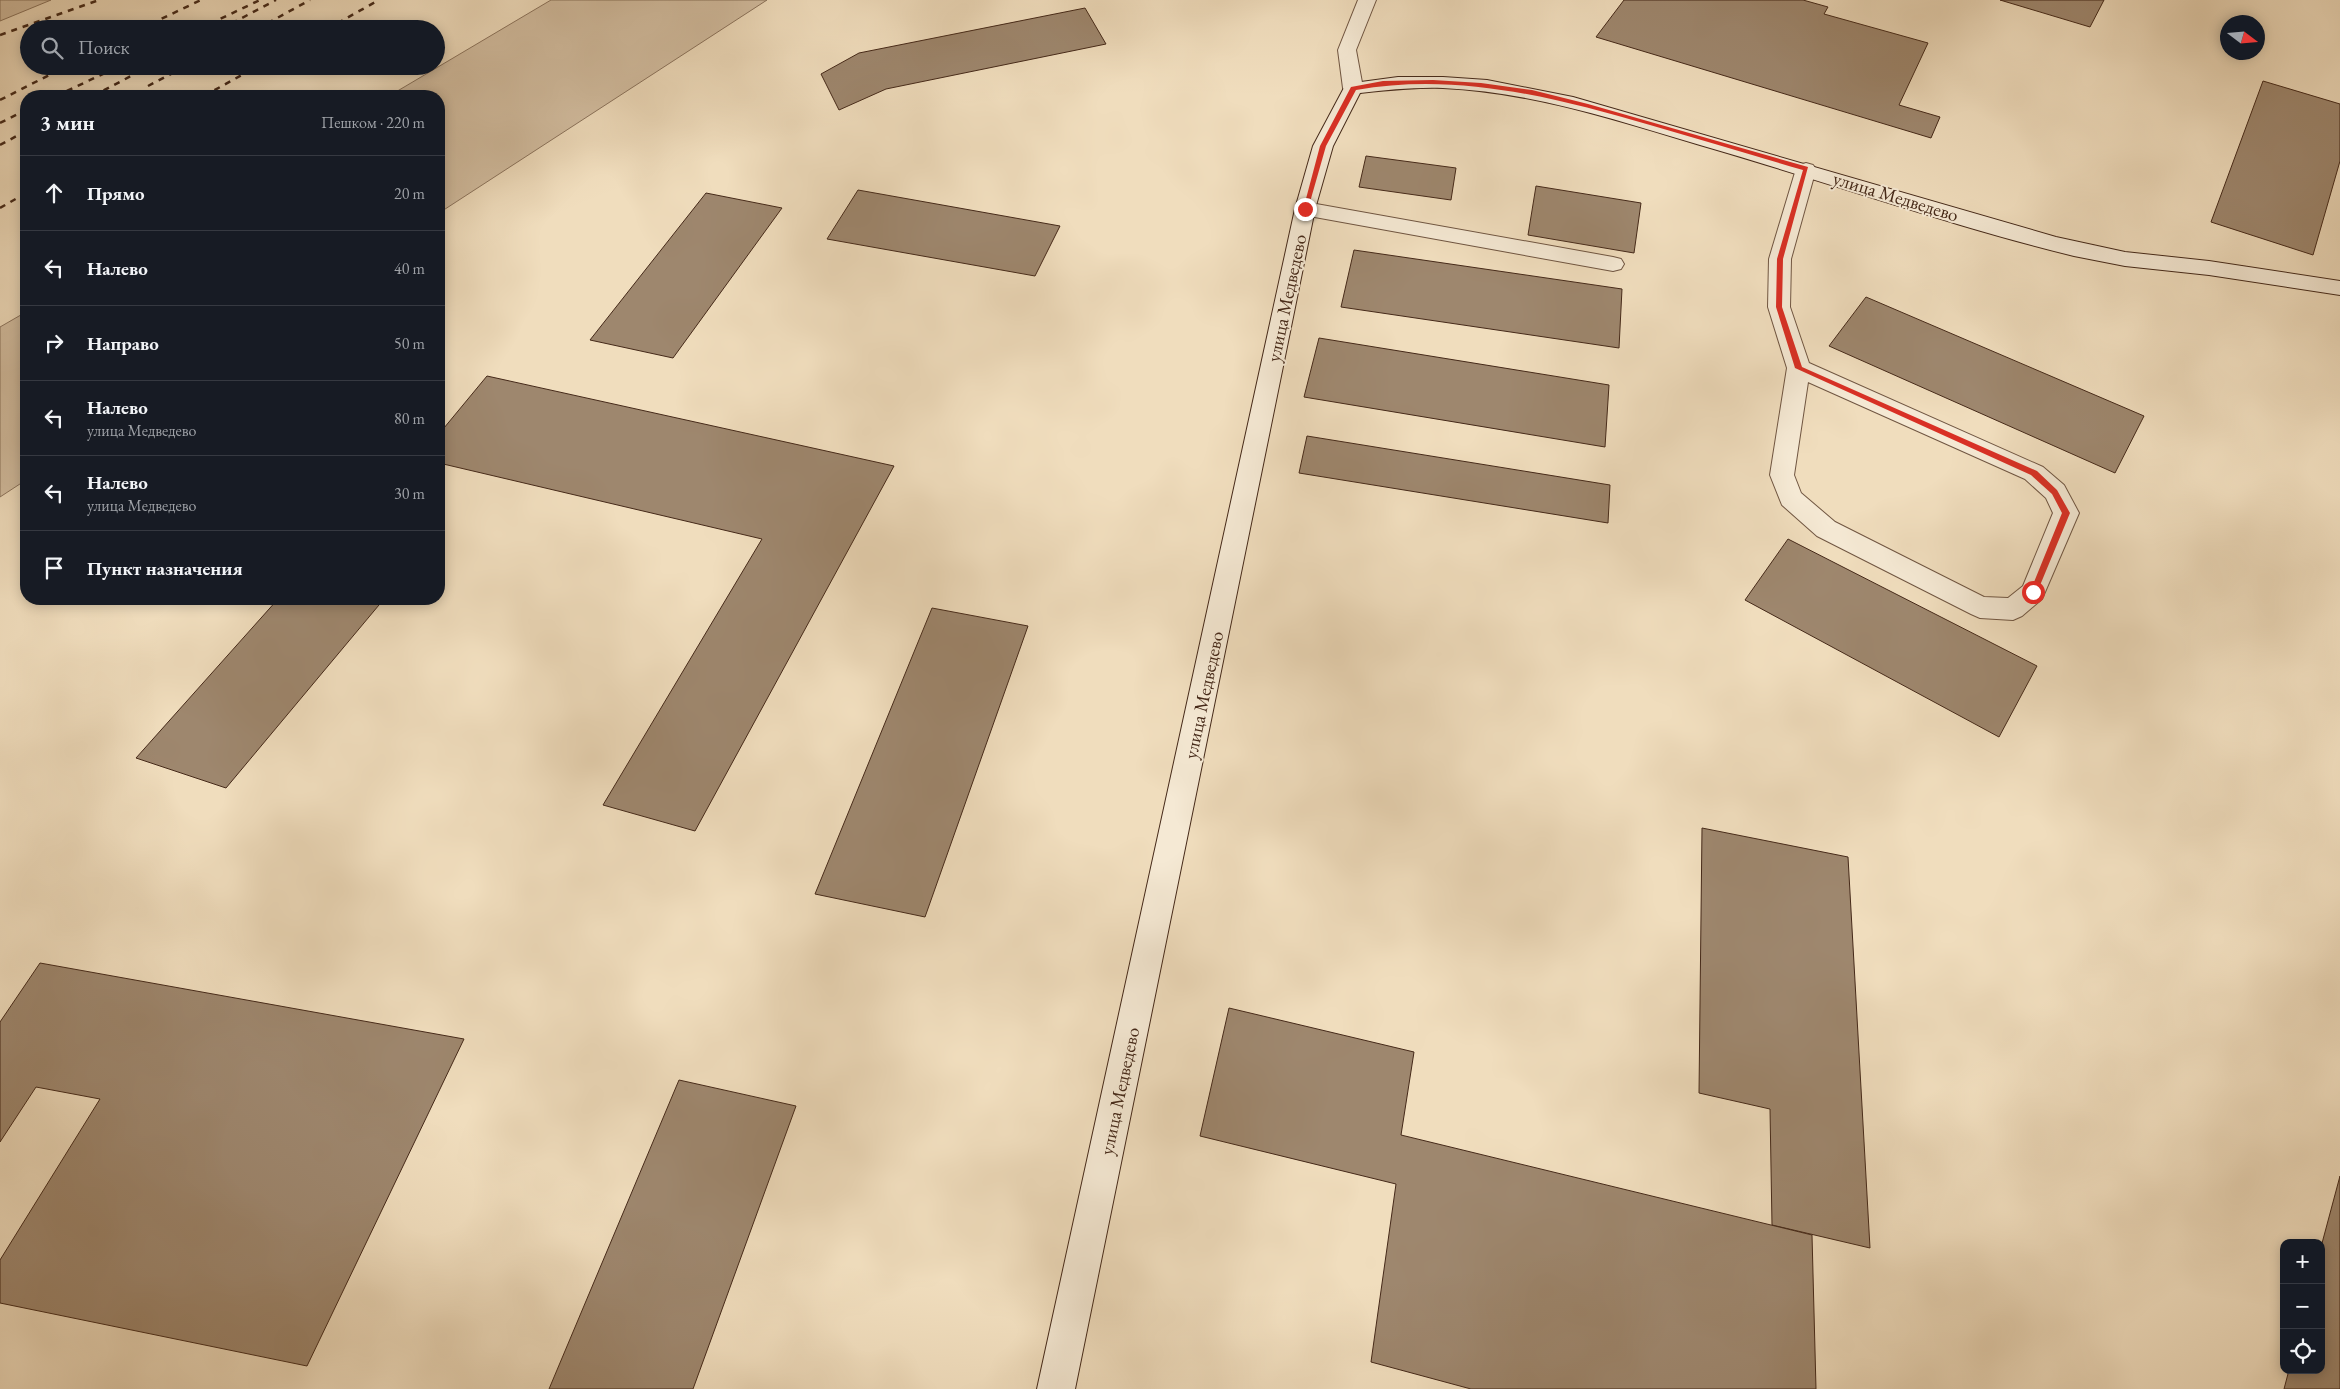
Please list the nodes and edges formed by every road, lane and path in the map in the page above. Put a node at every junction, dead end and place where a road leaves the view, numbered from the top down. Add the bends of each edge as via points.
1 (1367, 0) edge
2 (1354, 88) junction
3 (1806, 169) junction
4 (1305, 209) junction
5 (1613, 264) dead end
6 (2340, 288) edge
7 (1799, 368) junction
8 (1056, 1389) edge

1 - 2 street via 1347,50
2 - 3 street, улица Медведево via 1433,81 1532,92
2 - 4 street, улица Медведево via 1323,146
3 - 6 street, улица Медведево via 2036,239 2114,257
3 - 7 street via 1780,259 1779,307
4 - 5 street
4 - 8 street, улица Медведево
7 - 7 street via 1782,475 1791,498 1826,529 1980,607 2013,609 2033,592 2066,513 2055,492 2034,473

